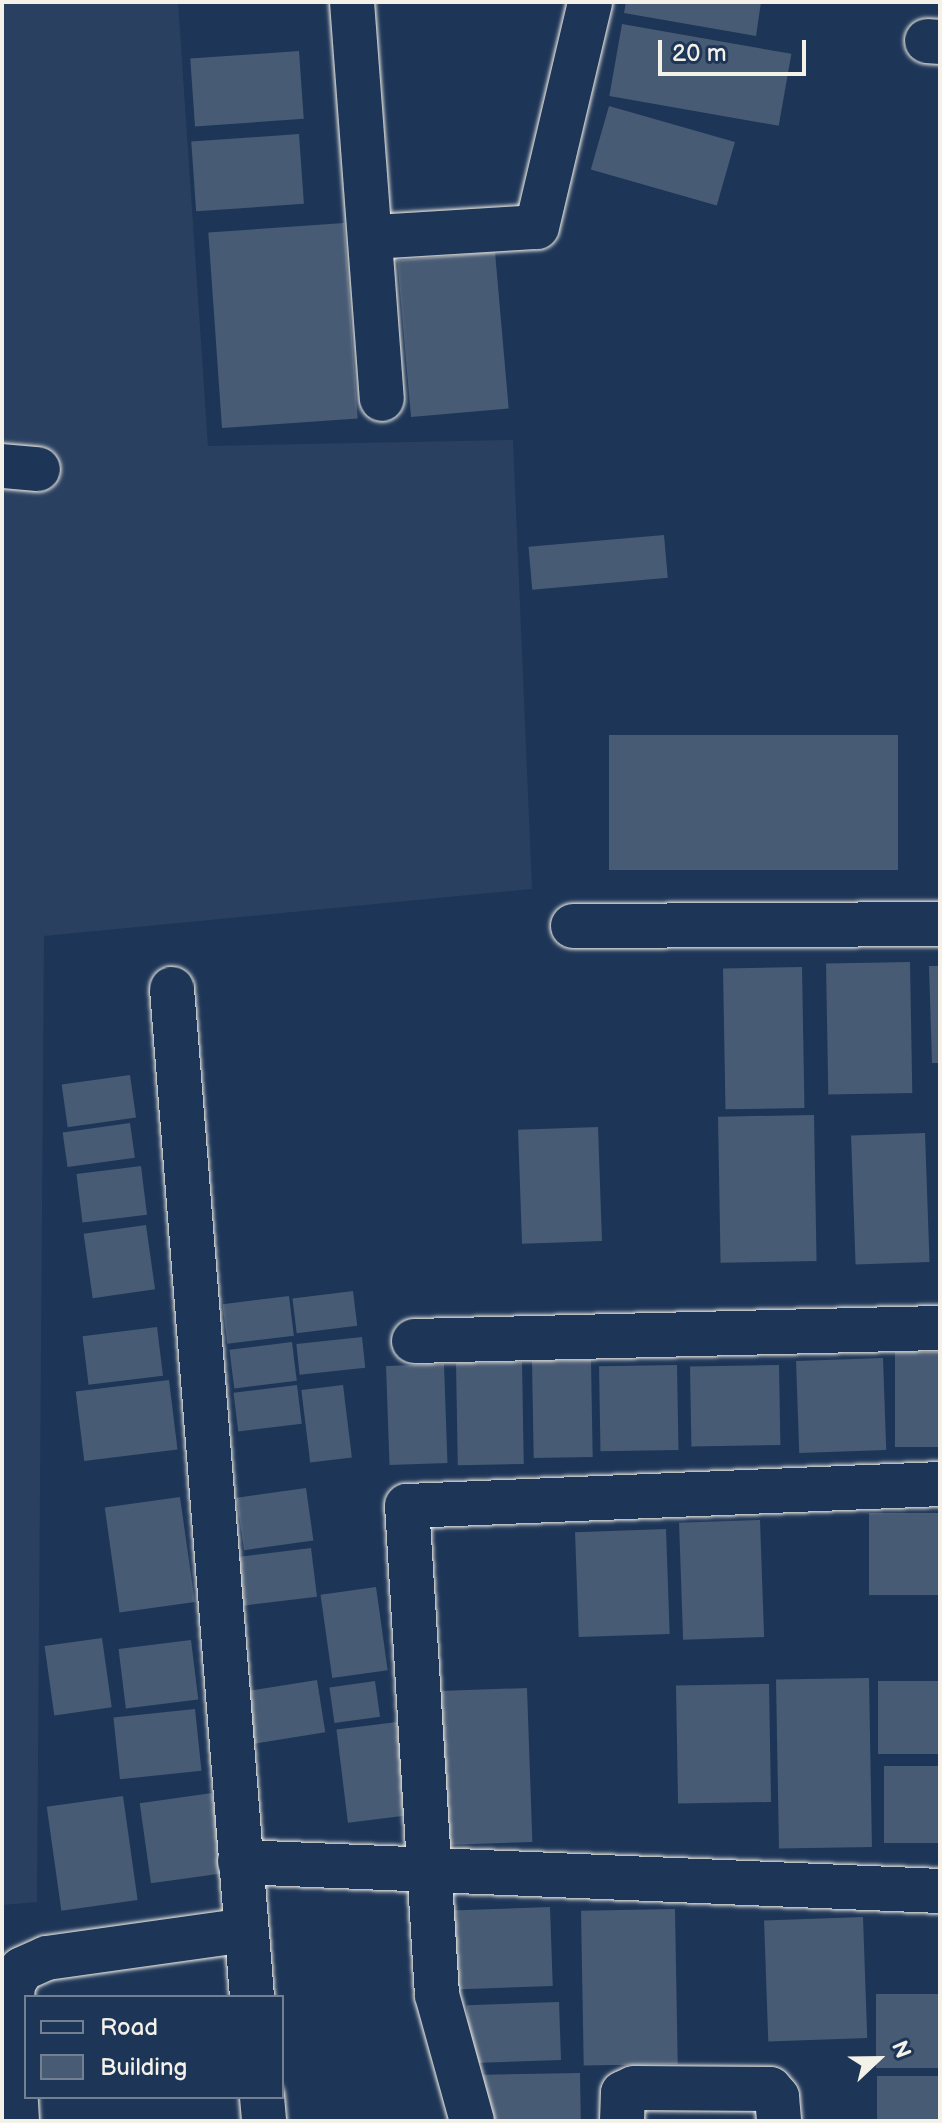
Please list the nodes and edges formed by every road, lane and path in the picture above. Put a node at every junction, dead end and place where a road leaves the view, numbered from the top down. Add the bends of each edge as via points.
1 (352, 2) edge
2 (590, 2) edge
3 (373, 237) junction
4 (382, 399) dead end
5 (940, 924) edge
6 (573, 926) dead end
7 (172, 989) dead end
8 (940, 1328) edge
9 (414, 1341) dead end
10 (940, 1484) edge
11 (240, 1862) junction
12 (431, 1870) junction
13 (940, 1891) edge
14 (246, 1930) junction
15 (252, 1995) edge
16 (262, 2099) edge
17 (17, 2121) edge
18 (264, 2121) edge
19 (472, 2121) edge
20 (622, 2121) edge
21 (779, 2121) edge

1 - 3 street
2 - 3 street via 537,227
3 - 4 street
5 - 6 street
7 - 11 street
8 - 9 street
10 - 12 street via 407,1506
11 - 12 street
11 - 14 street
12 - 13 street
12 - 19 street via 437,1995
14 - 15 street
14 - 17 street via 47,1958 22,1969 13,1984 11,2013
16 - 18 street
20 - 21 street via 623,2093 663,2088 770,2089 777,2097

